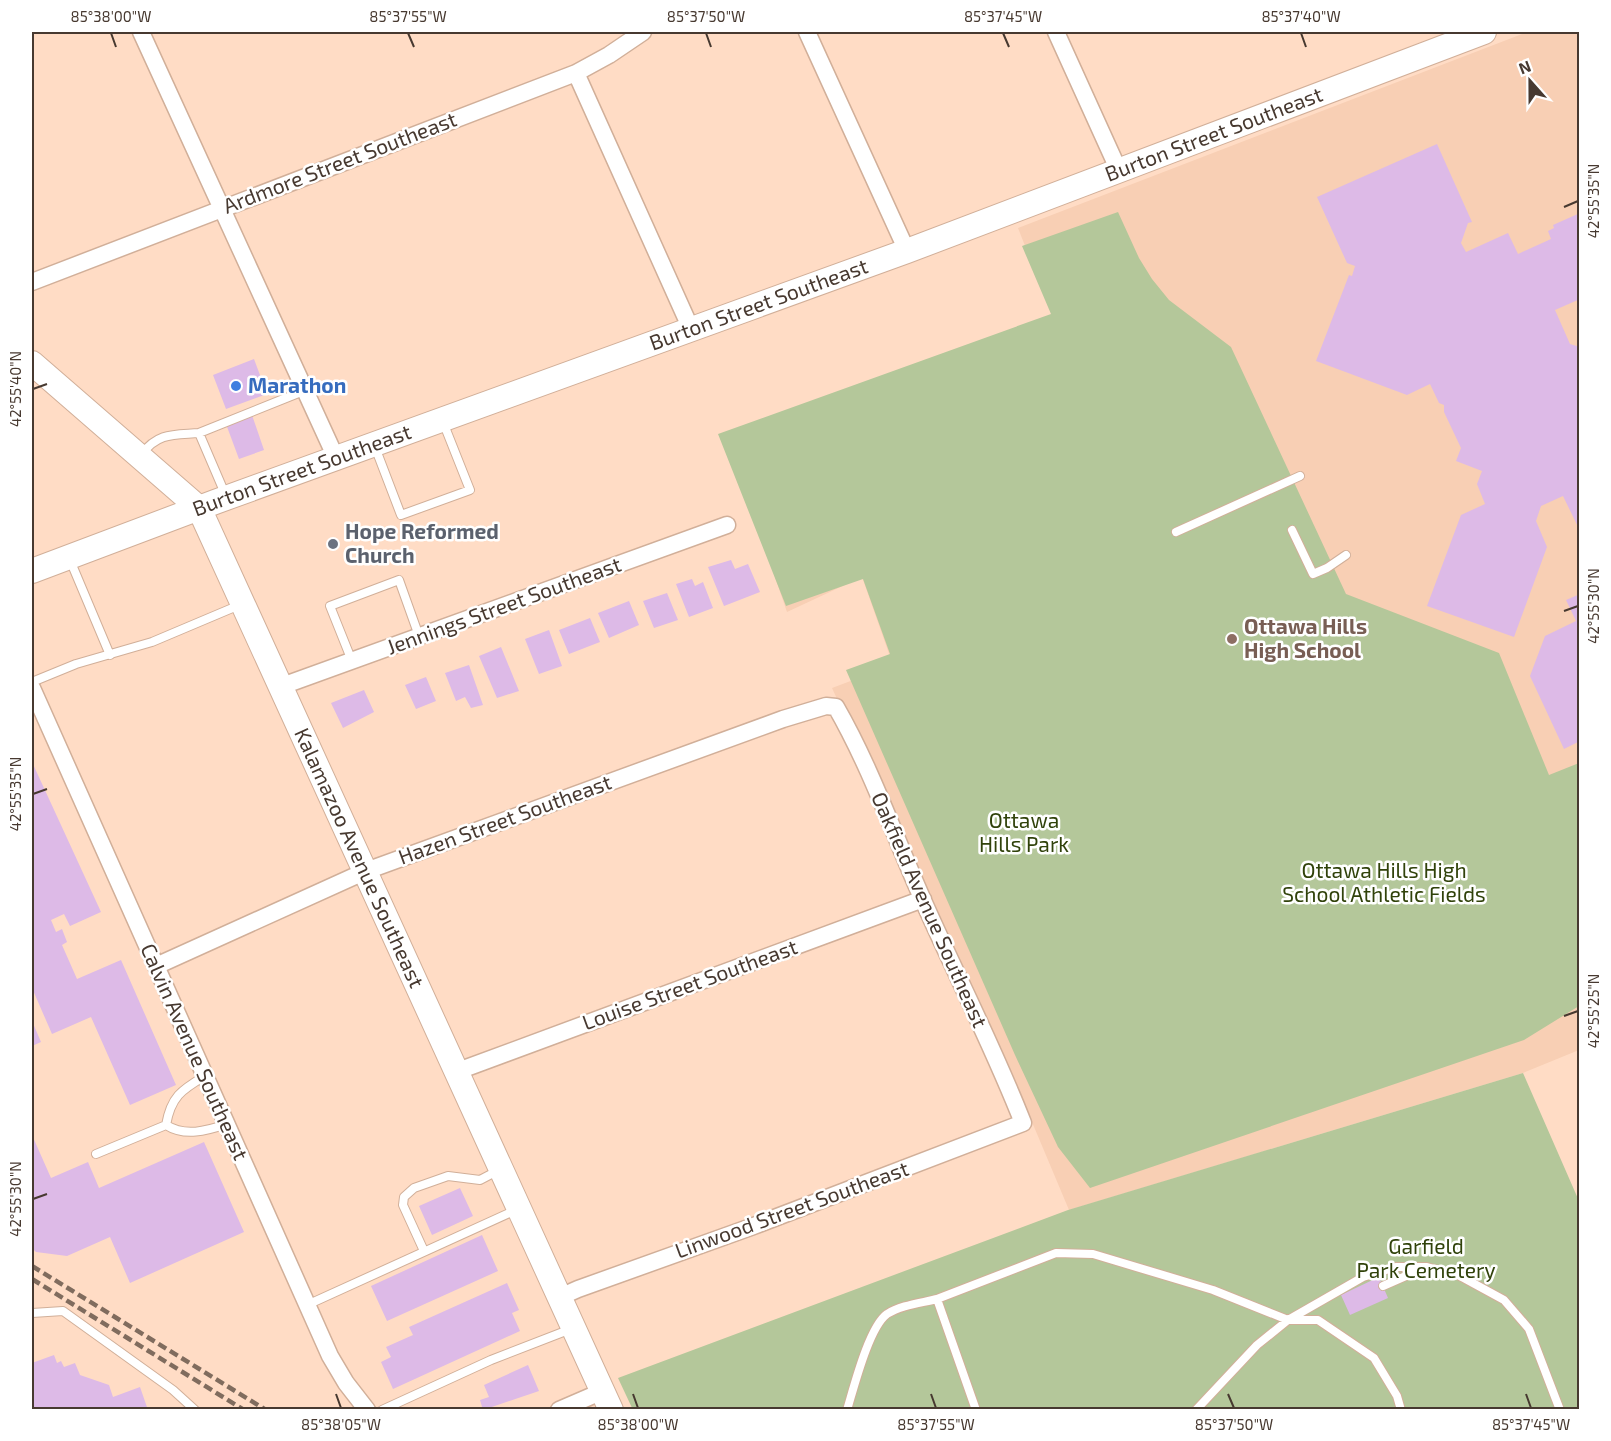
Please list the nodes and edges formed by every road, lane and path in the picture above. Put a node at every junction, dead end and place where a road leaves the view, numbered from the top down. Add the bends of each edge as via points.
1 (141, 32) edge
2 (643, 32) edge
3 (807, 32) edge
4 (1056, 32) edge
5 (1485, 32) edge
6 (576, 73) junction
7 (1119, 171) junction
8 (224, 208) junction
9 (907, 251) junction
10 (32, 282) edge
11 (691, 329) junction
12 (32, 363) edge
13 (306, 390) junction
14 (442, 419) junction
15 (199, 433) junction
16 (374, 444) junction
17 (140, 456) junction
18 (336, 458) junction
19 (1300, 476) dead end
20 (227, 498) junction
21 (199, 508) junction
22 (727, 525) dead end
23 (1292, 530) dead end
24 (1176, 532) dead end
25 (1346, 555) dead end
26 (69, 557) junction
27 (32, 571) edge
28 (243, 603) junction
29 (419, 636) junction
30 (110, 655) junction
31 (352, 661) junction
32 (32, 682) edge
33 (282, 686) junction
34 (32, 688) edge
35 (826, 706) joint
36 (366, 871) junction
37 (923, 899) junction
38 (156, 966) junction
39 (458, 1071) junction
40 (205, 1076) junction
41 (1023, 1123) joint
42 (226, 1124) junction
43 (165, 1125) junction
44 (96, 1155) dead end
45 (502, 1168) junction
46 (520, 1208) junction
47 (423, 1251) junction
48 (1427, 1267) junction
49 (1383, 1286) dead end
50 (561, 1297) junction
51 (937, 1299) junction
52 (306, 1305) junction
53 (32, 1313) edge
54 (1288, 1320) junction
55 (574, 1328) junction
56 (607, 1400) edge
57 (195, 1410) edge
58 (368, 1410) edge
59 (382, 1410) edge
60 (559, 1410) edge
61 (847, 1410) edge
62 (976, 1410) edge
63 (1196, 1410) edge
64 (1401, 1410) edge
65 (1560, 1410) edge

1 - 8 street
2 - 6 street, Ardmore Street Southeast
3 - 9 street
4 - 7 street
5 - 7 main road, Burton Street Southeast
6 - 8 street, Ardmore Street Southeast
6 - 11 street
7 - 9 main road, Burton Street Southeast
8 - 10 street, Ardmore Street Southeast
8 - 13 street
9 - 11 main road, Burton Street Southeast
11 - 14 main road, Burton Street Southeast
12 - 17 main road, Kalamazoo Avenue Southeast
13 - 15 lane
13 - 18 street
14 - 16 main road, Burton Street Southeast
14 - 16 lane via 470,490 401,515
15 - 17 lane via 168,435 150,443
15 - 20 lane
16 - 18 main road, Burton Street Southeast
17 - 21 main road, Kalamazoo Avenue Southeast
18 - 20 main road, Burton Street Southeast
19 - 24 lane
20 - 21 main road, Burton Street Southeast
21 - 26 main road, Burton Street Southeast
21 - 28 main road, Kalamazoo Avenue Southeast
22 - 29 street, Jennings Street Southeast
23 - 25 lane via 1313,574
26 - 27 main road, Burton Street Southeast
26 - 30 lane
28 - 30 lane via 188,628
28 - 33 main road, Kalamazoo Avenue Southeast
29 - 31 street, Jennings Street Southeast
29 - 31 lane via 399,580 330,606
30 - 32 lane
31 - 33 street, Jennings Street Southeast
33 - 36 main road, Kalamazoo Avenue Southeast
34 - 38 street, Calvin Avenue Southeast
35 - 36 street, Hazen Street Southeast
35 - 37 street, Oakfield Avenue Southeast via 836,707 852,736
36 - 38 street, Hazen Street Southeast
36 - 39 main road, Kalamazoo Avenue Southeast
37 - 39 street, Louise Street Southeast
37 - 41 street, Oakfield Avenue Southeast
38 - 40 street, Calvin Avenue Southeast
39 - 45 main road, Kalamazoo Avenue Southeast
40 - 42 street, Calvin Avenue Southeast
40 - 43 lane via 174,1099
41 - 50 street, Linwood Street Southeast
42 - 43 lane via 190,1132
42 - 52 street, Calvin Avenue Southeast
43 - 44 lane
45 - 46 main road, Kalamazoo Avenue Southeast
45 - 47 lane via 480,1180 456,1176 429,1181 404,1197 403,1205
46 - 47 lane
46 - 50 main road, Kalamazoo Avenue Southeast
47 - 52 lane
48 - 49 lane
48 - 54 lane via 1396,1267 1363,1277
48 - 65 lane via 1460,1276 1504,1300 1529,1329
50 - 55 main road, Kalamazoo Avenue Southeast
51 - 54 lane via 1056,1253 1093,1254 1213,1290
51 - 61 lane via 886,1315 870,1338
51 - 62 lane
52 - 58 street, Calvin Avenue Southeast via 335,1365
53 - 57 lane via 63,1311 173,1389
54 - 63 lane via 1257,1345
54 - 64 lane via 1318,1320 1374,1358
55 - 56 main road, Kalamazoo Avenue Southeast
55 - 59 lane via 491,1360
56 - 60 street

